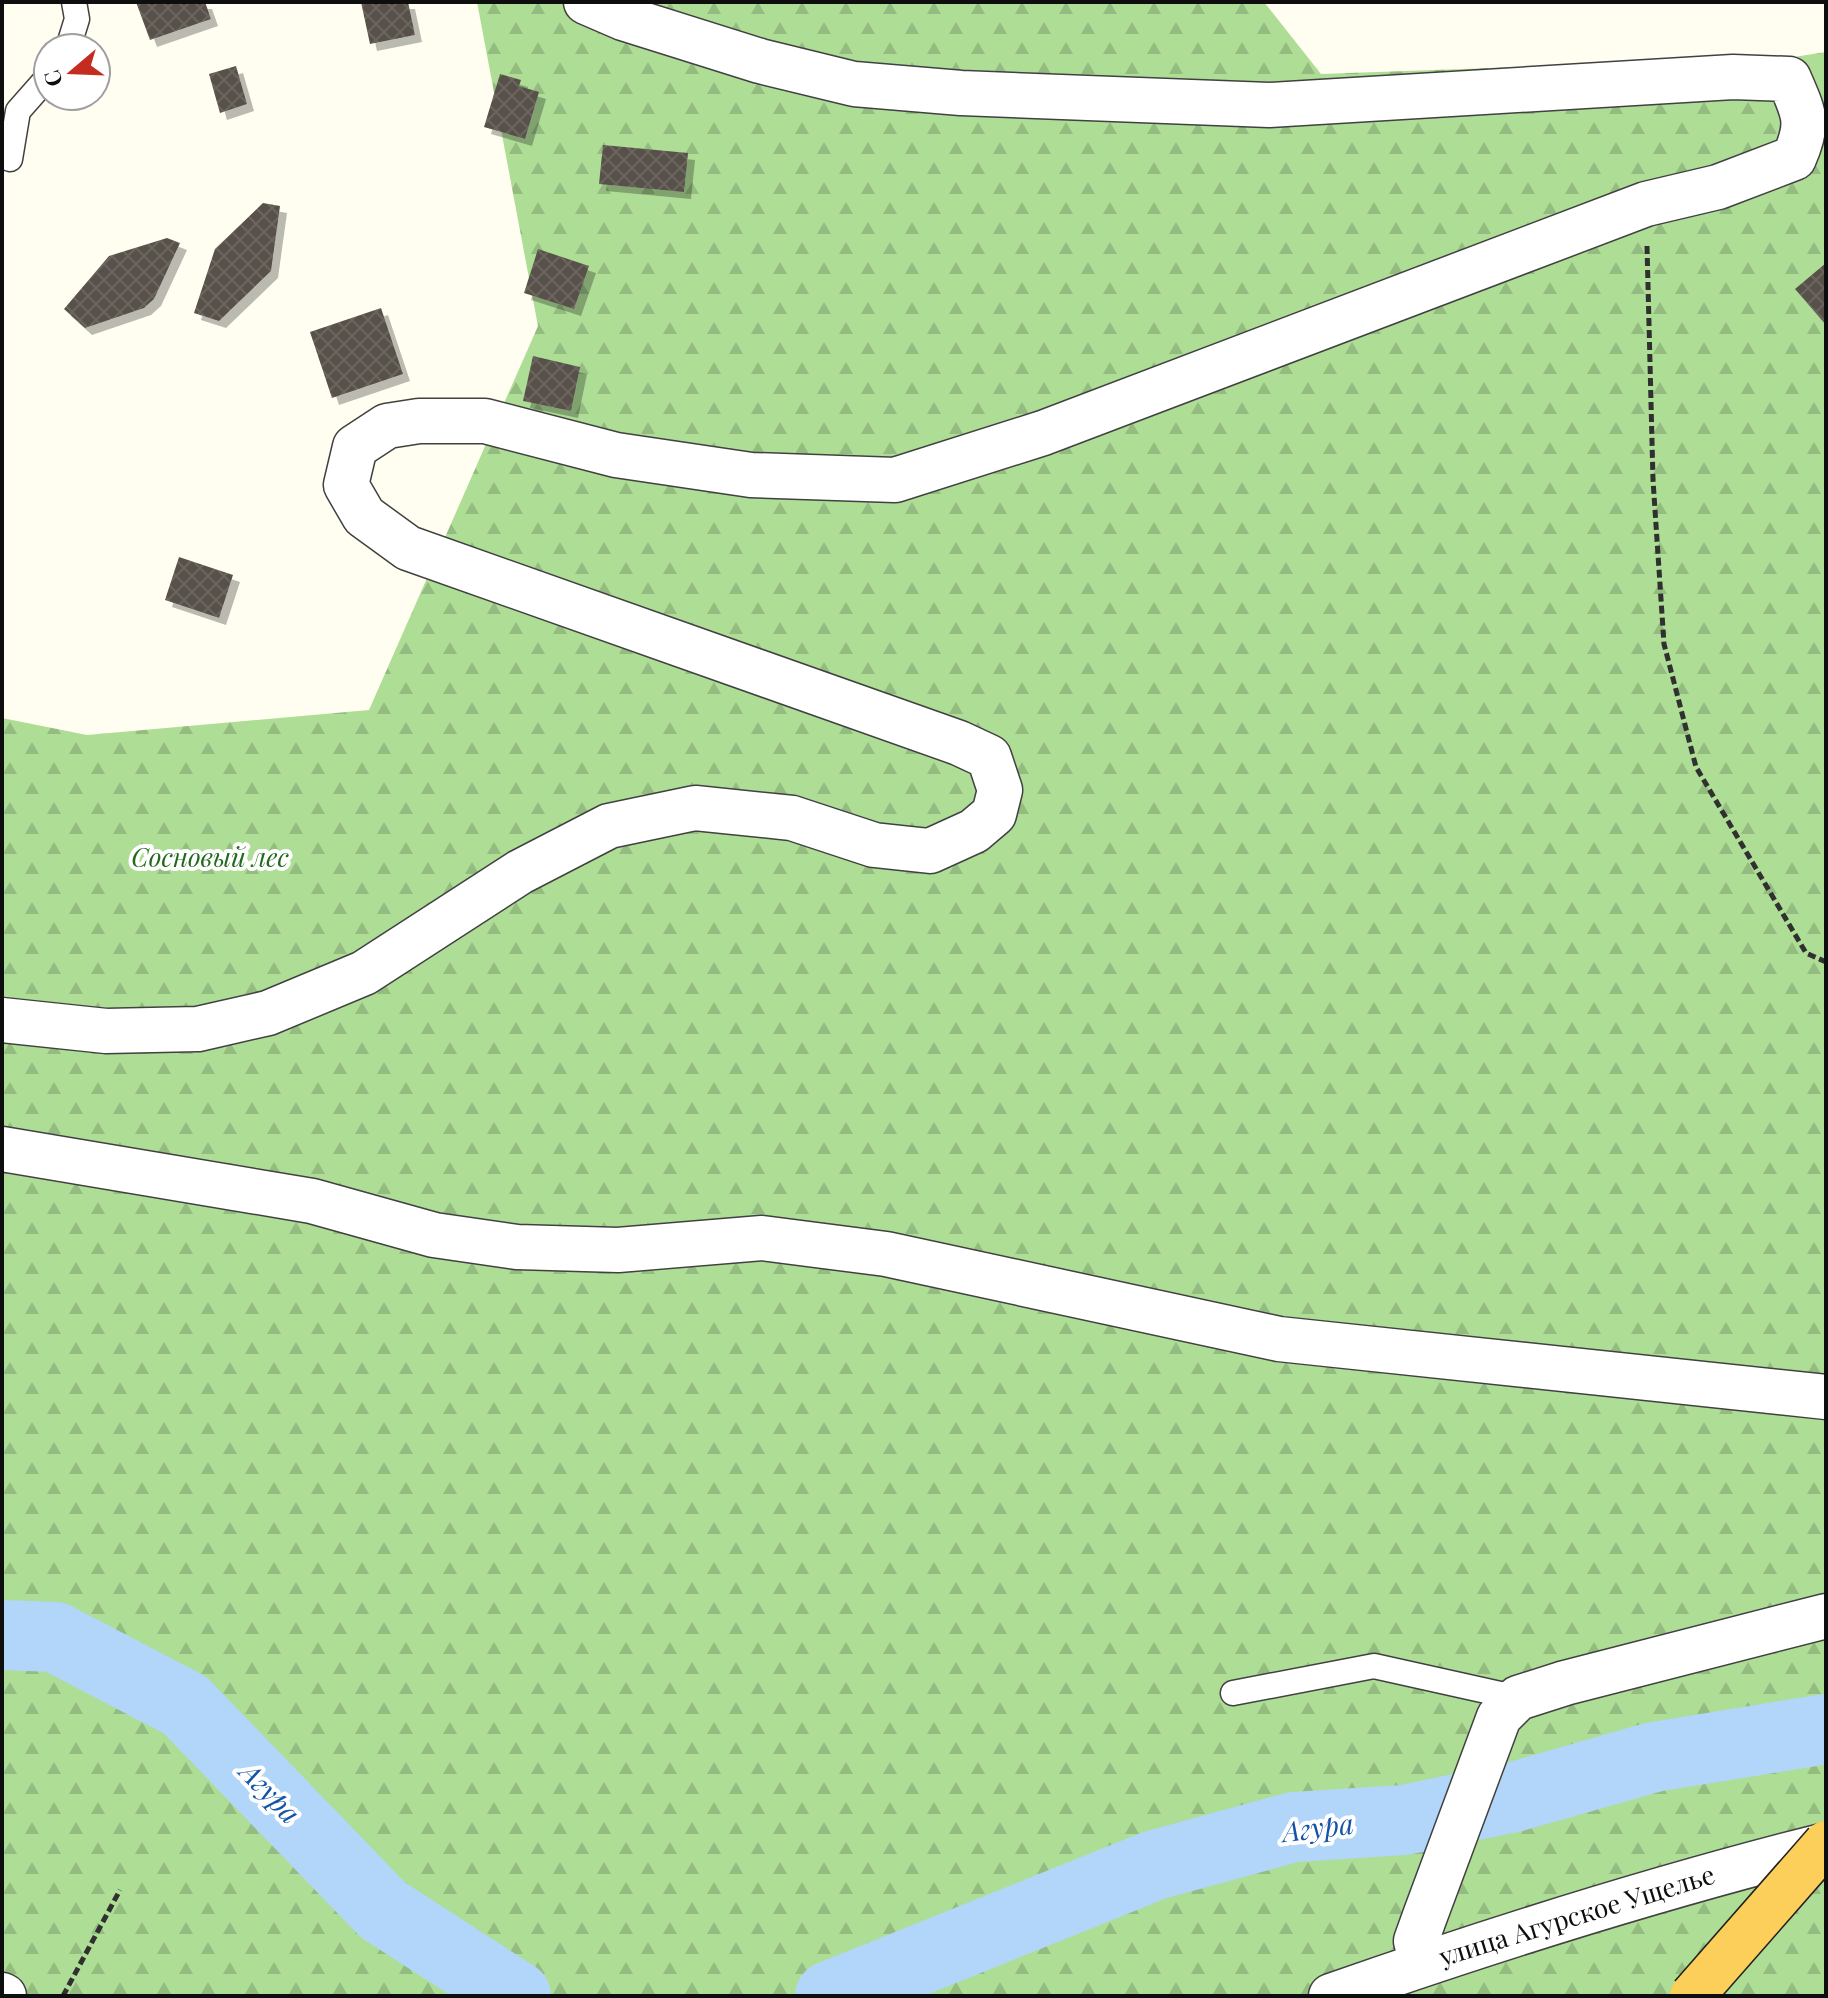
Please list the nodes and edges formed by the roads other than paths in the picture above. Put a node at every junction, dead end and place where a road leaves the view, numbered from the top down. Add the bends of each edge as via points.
1 (74, 2) edge
2 (586, 2) edge
3 (73, 32) edge
4 (32, 95) edge
5 (1815, 113) edge
6 (10, 159) dead end
7 (2, 1020) edge
8 (2, 1149) edge
9 (1826, 1397) edge
10 (1826, 1616) edge
11 (1233, 1693) dead end
12 (1508, 1708) junction
13 (1826, 1844) edge
14 (1422, 1964) junction
15 (1331, 1996) edge
16 (1692, 1996) edge

1 - 3 lane
2 - 5 street via 760,61 854,84 1269,105 1733,77 1789,79
4 - 6 lane via 18,111
5 - 7 street via 1794,158 1718,187 1646,204 1073,422 895,480 751,475 616,455 485,421 387,426 355,447 346,485 364,516 408,548 959,743 989,757 1000,790 994,814 974,831 930,851 874,845 792,818 695,808 609,826 520,872 364,973 268,1013 198,1029 106,1031
8 - 9 street via 312,1201 434,1235 517,1247 618,1250 762,1238 886,1254 1279,1339
10 - 12 street via 1613,1670
11 - 12 lane via 1374,1666
12 - 14 street via 1416,1941
13 - 14 street, улица Агурское Ущелье
13 - 16 highway, bridge
14 - 15 street, улица Агурское Ущелье

